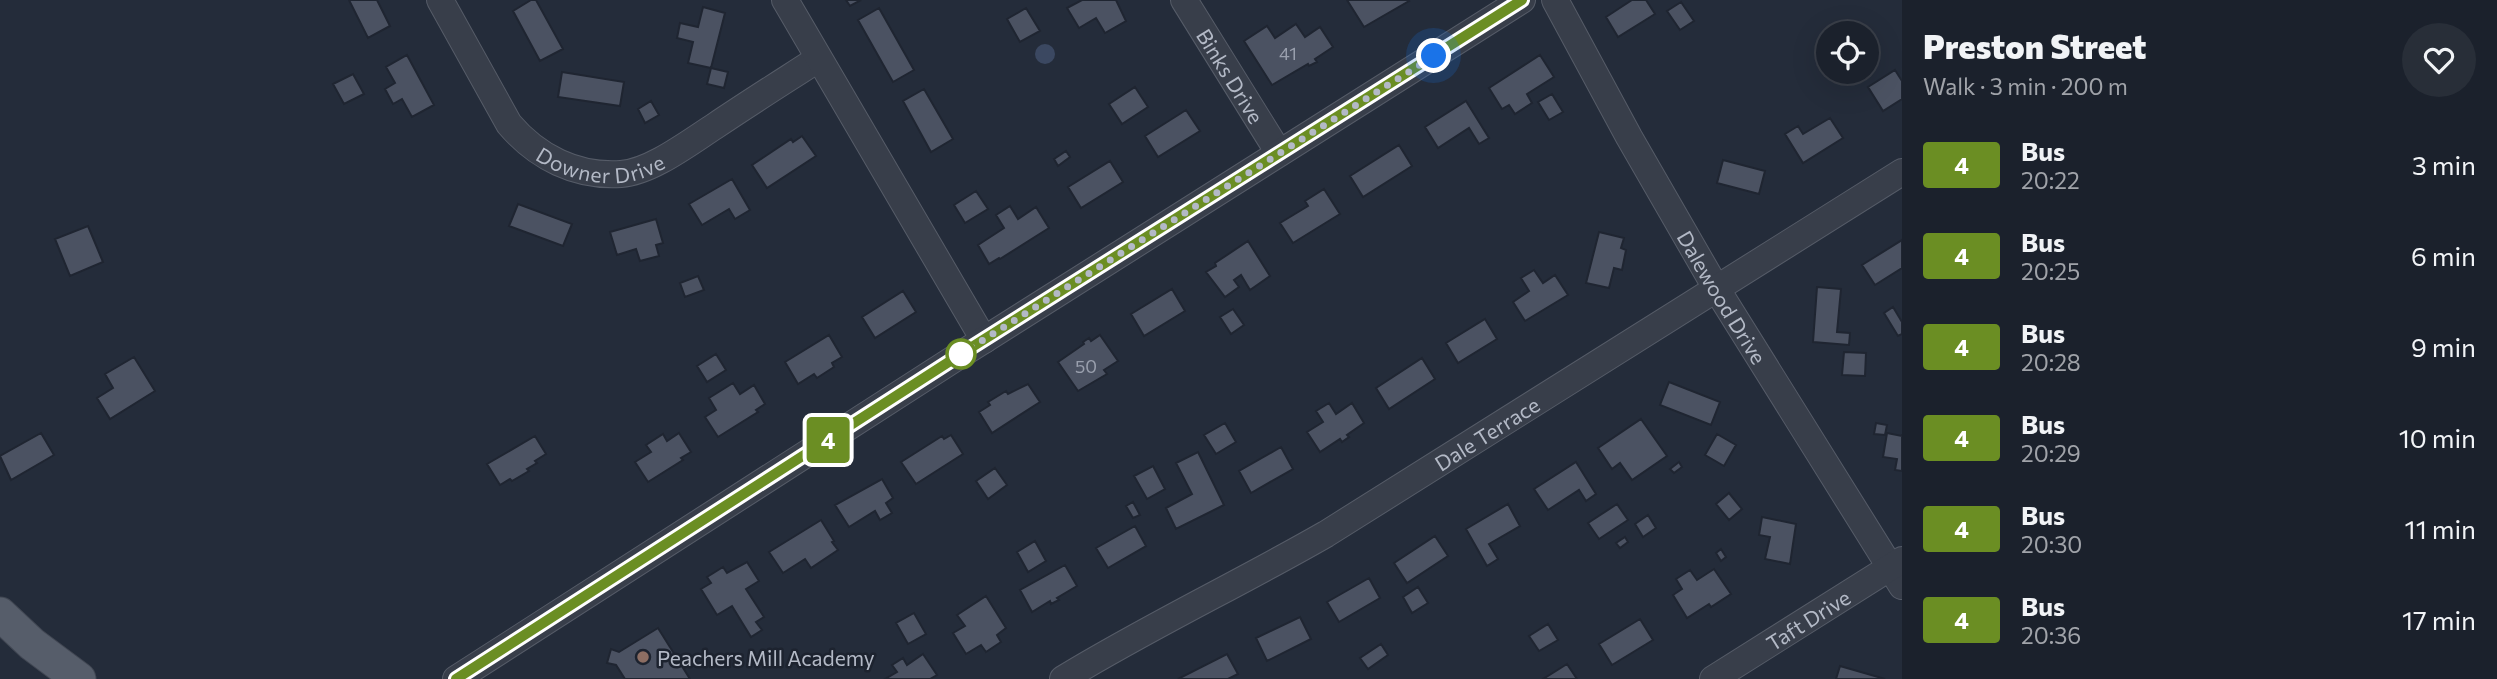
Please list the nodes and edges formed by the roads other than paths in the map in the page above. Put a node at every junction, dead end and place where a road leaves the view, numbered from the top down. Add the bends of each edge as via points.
1 (440, 0) edge
2 (785, 0) edge
3 (1184, 0) edge
4 (1522, 0) edge
5 (1555, 0) edge
6 (818, 59) junction
7 (1279, 153) junction
8 (1902, 172) edge
9 (1716, 288) junction
10 (984, 340) junction
11 (1898, 571) edge
12 (0, 614) edge
13 (79, 679) edge
14 (456, 679) edge
15 (1063, 679) edge
16 (1713, 679) edge

1 - 6 street, Downer Drive via 509,124 538,152 580,171 624,174 644,167
2 - 6 street
3 - 7 street, Binks Drive
4 - 7 street
5 - 9 street, Dalewood Drive
6 - 10 street
7 - 10 street
8 - 9 street, Dale Terrace
9 - 11 street, Dalewood Drive
9 - 15 street, Dale Terrace via 1326,534
10 - 14 street
11 - 16 street, Taft Drive
12 - 13 main road

